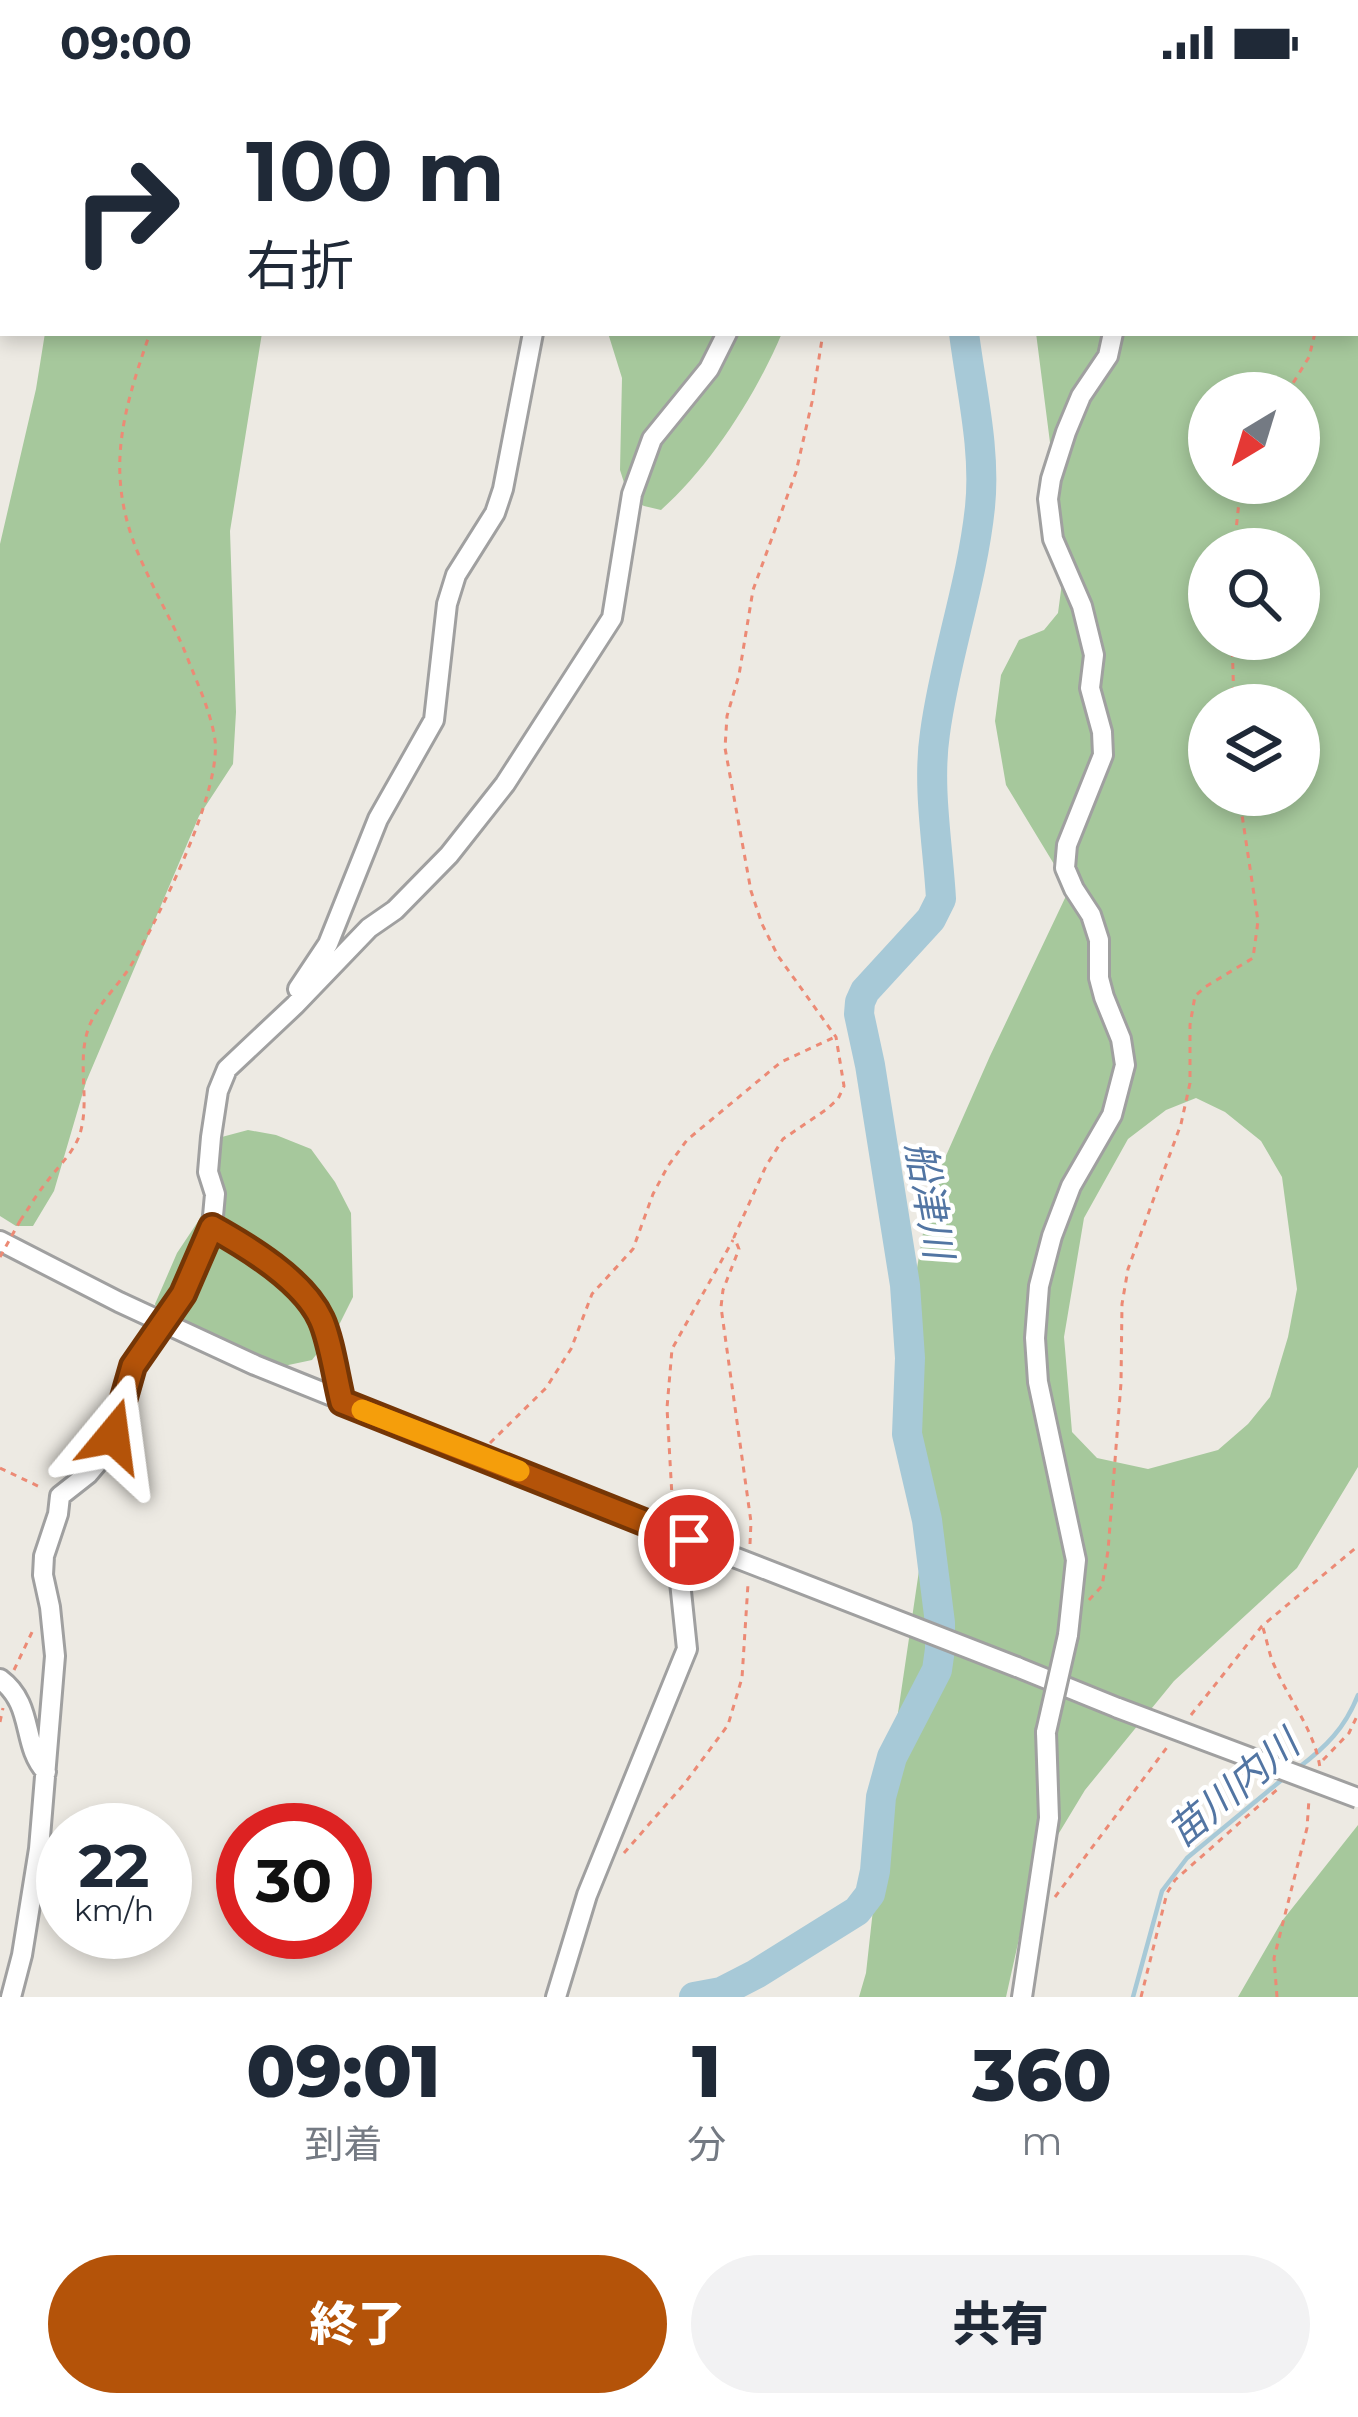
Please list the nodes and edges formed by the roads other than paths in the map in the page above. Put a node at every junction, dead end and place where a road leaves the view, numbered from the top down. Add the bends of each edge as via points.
1 (531, 336) edge
2 (726, 336) edge
3 (1112, 336) edge
4 (295, 1005) junction
5 (212, 1227) junction
6 (0, 1240) edge
7 (342, 1402) junction
8 (682, 1537) junction
9 (4, 1683) edge
10 (46, 1772) junction
11 (1358, 1798) edge
12 (11, 1997) edge
13 (556, 1997) edge
14 (1022, 1997) edge

1 - 4 street via 499,501 447,604 434,721 378,819
2 - 4 street via 652,439 632,494 612,618 576,674 449,856
3 - 14 street, bridge via 1066,432 1048,500 1053,539 1094,655 1090,688 1102,732 1102,755 1066,845 1065,868 1099,940 1099,978 1125,1064 1112,1115 1071,1186 1039,1286 1038,1382 1076,1560 1046,1732 1049,1818
4 - 5 street via 227,1069 218,1090 208,1172
5 - 7 street via 297,1286 321,1318
5 - 10 street, bridge via 183,1294 133,1366 105,1454 60,1496 43,1575 55,1656
6 - 7 street
7 - 8 street
8 - 11 street, bridge
8 - 13 street via 687,1649 587,1895
9 - 10 street via 25,1712
10 - 12 street

